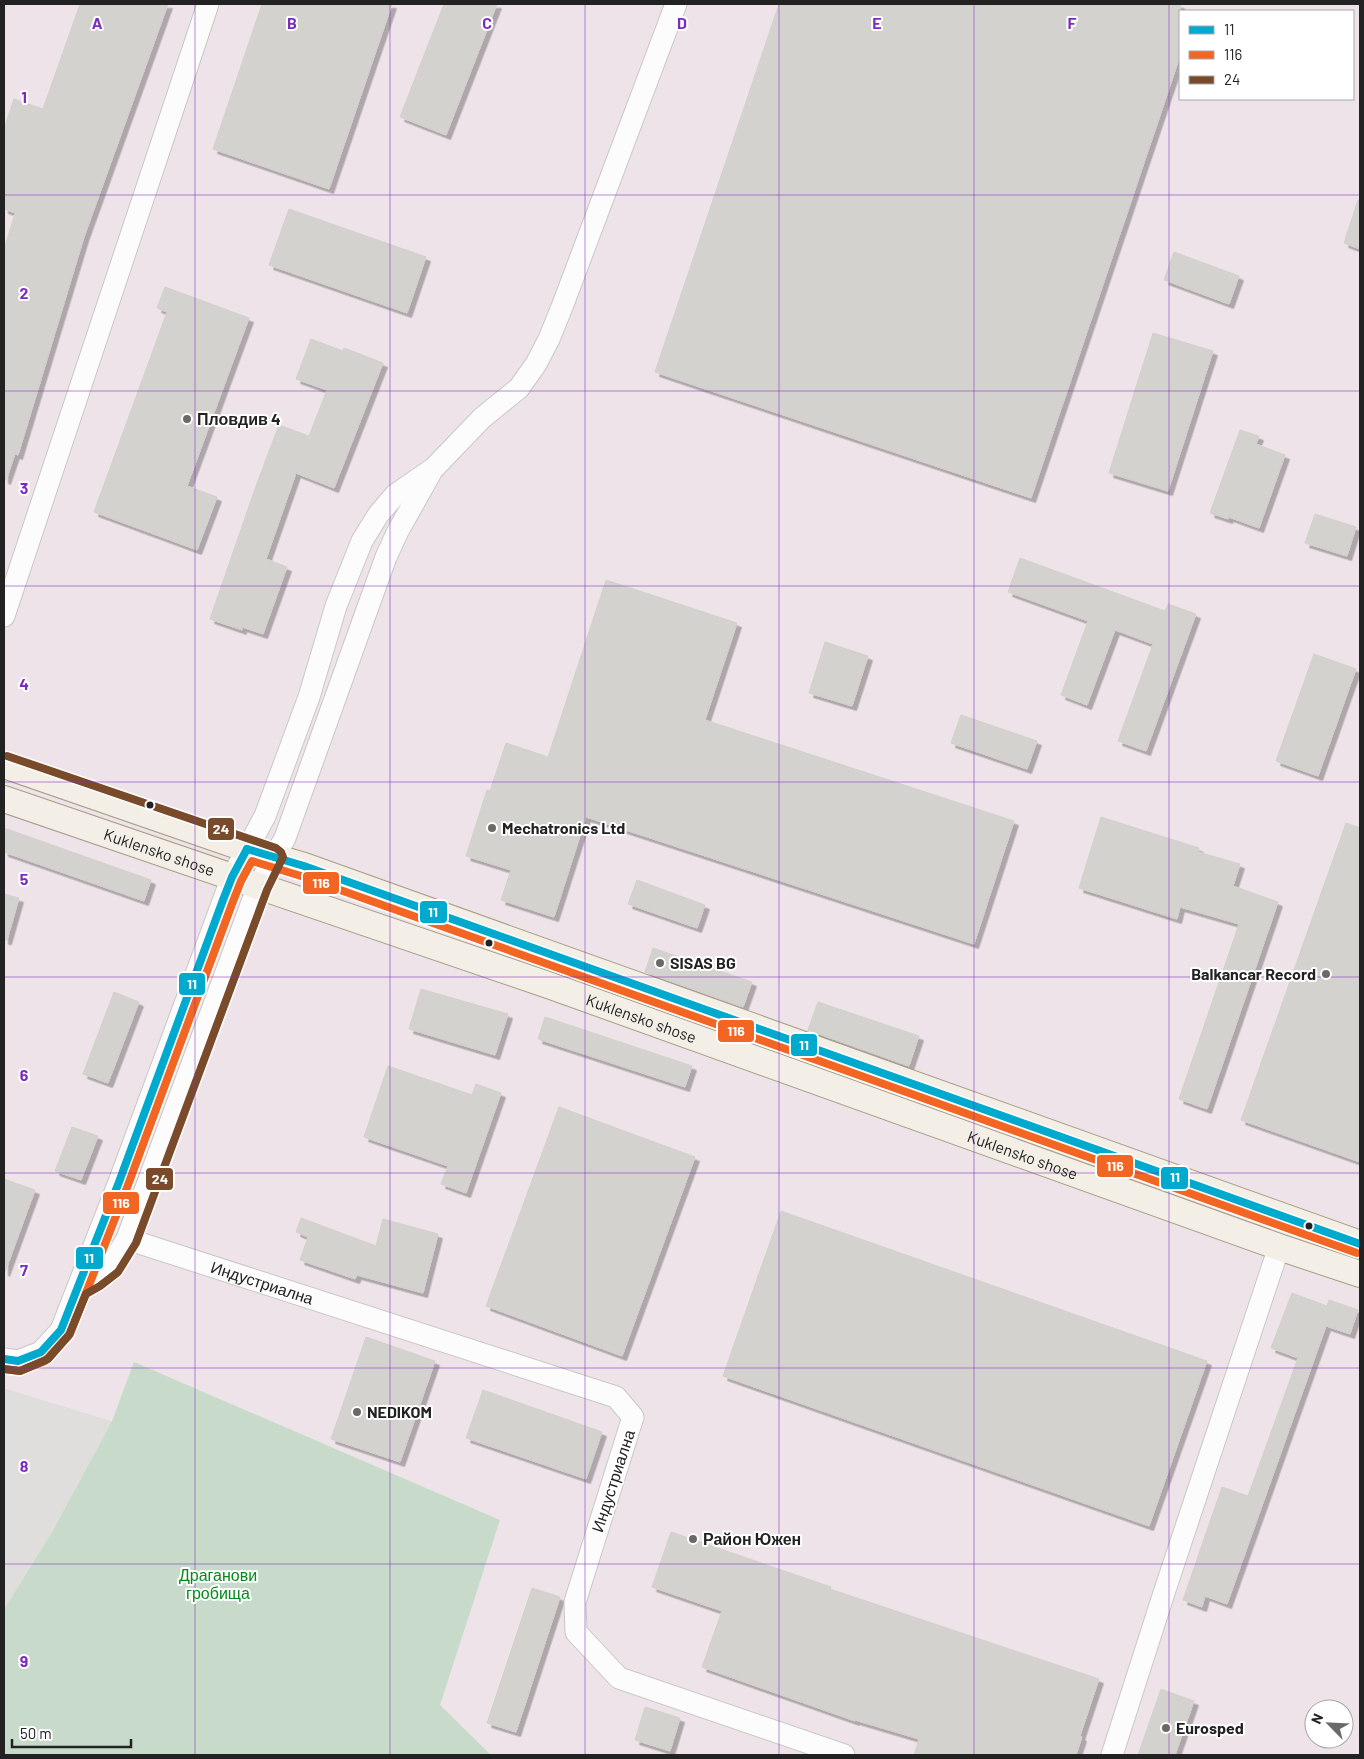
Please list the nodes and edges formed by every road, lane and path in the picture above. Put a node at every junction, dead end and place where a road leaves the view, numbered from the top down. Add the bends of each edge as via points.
1 (208, 4) edge
2 (676, 4) edge
3 (434, 468) junction
4 (4, 616) edge
5 (4, 765) edge
6 (4, 799) edge
7 (247, 848) junction
8 (273, 857) junction
9 (232, 877) junction
10 (258, 886) junction
11 (127, 1239) junction
12 (1360, 1244) edge
13 (1279, 1247) junction
14 (1360, 1274) edge
15 (78, 1287) junction
16 (4, 1359) edge
17 (844, 1755) edge
18 (1112, 1755) edge

1 - 4 street
2 - 3 street via 549,339 536,364 519,388 482,418
3 - 7 street via 395,495 362,541 336,606 309,697 265,816
3 - 8 street via 386,557 285,838
5 - 7 main road, Kuklensko shose
6 - 9 main road, Kuklensko shose
7 - 8 main road, Kuklensko shose
7 - 9 street
8 - 10 street
8 - 12 main road, Kuklensko shose
9 - 10 main road, Kuklensko shose
9 - 15 street
10 - 11 street
10 - 13 main road, Kuklensko shose via 551,986
11 - 15 street via 111,1265
11 - 17 street, Индустриална via 616,1397 634,1417 575,1602 576,1632 619,1678
13 - 14 main road, Kuklensko shose
13 - 18 street
15 - 16 street via 62,1330 41,1352 18,1361

